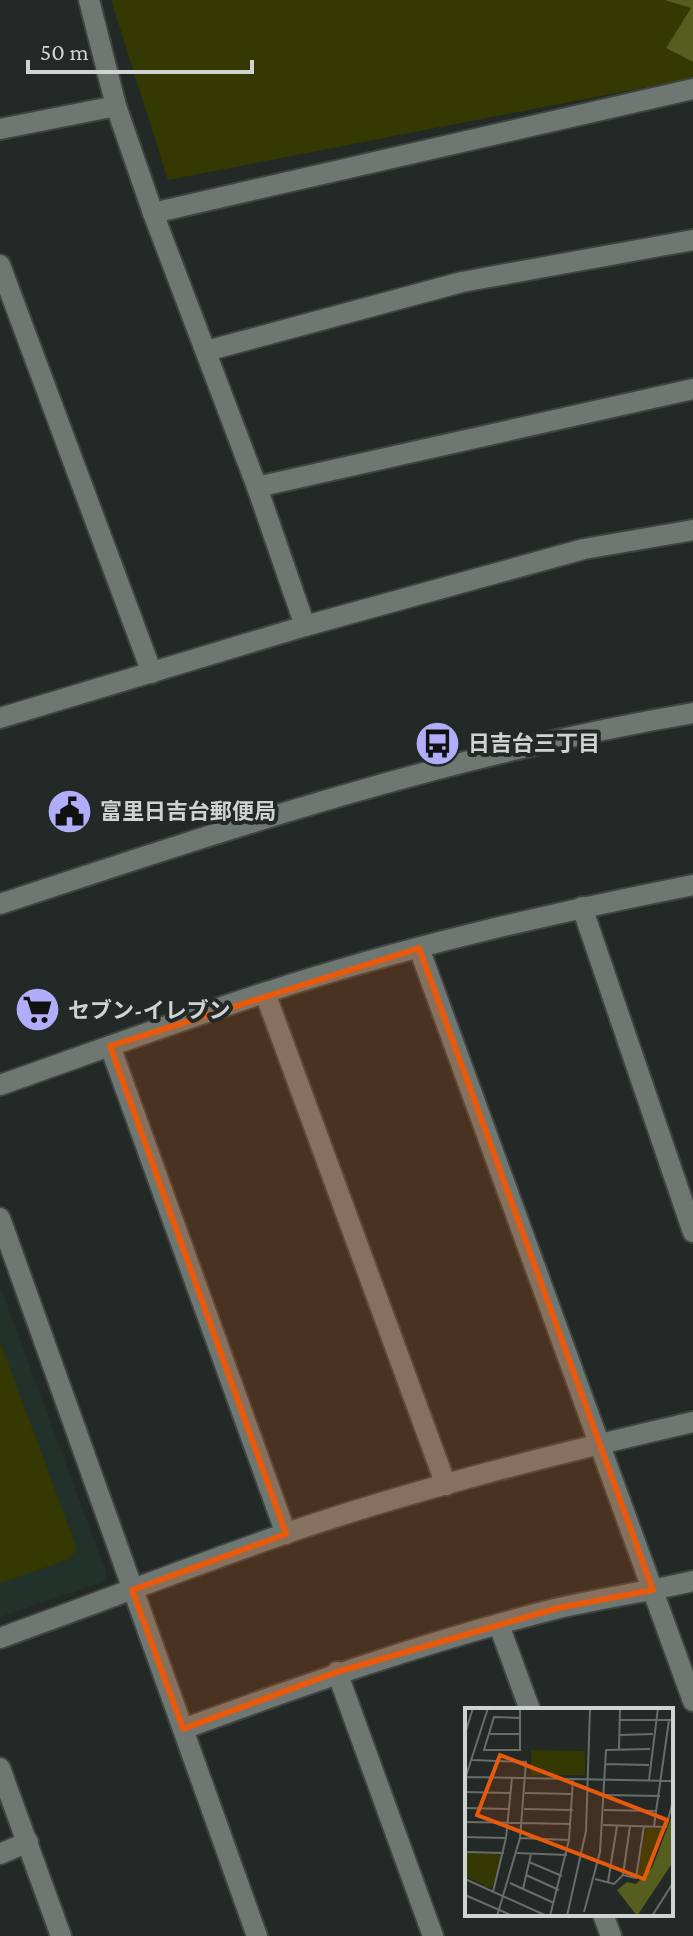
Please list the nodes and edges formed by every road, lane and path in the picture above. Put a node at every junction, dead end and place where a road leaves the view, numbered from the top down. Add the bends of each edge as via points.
1 (89, 0) edge
2 (693, 89) edge
3 (116, 106) junction
4 (0, 129) edge
5 (153, 213) junction
6 (693, 240) edge
7 (0, 265) edge
8 (206, 351) junction
9 (693, 389) edge
10 (257, 487) junction
11 (693, 530) edge
12 (305, 626) junction
13 (152, 673) junction
14 (693, 713) edge
15 (0, 718) edge
16 (693, 885) edge
17 (0, 904) edge
18 (582, 907) junction
19 (419, 948) junction
20 (265, 993) junction
21 (110, 1046) junction
22 (0, 1085) edge
23 (0, 1218) edge
24 (693, 1232) edge
25 (693, 1422) edge
26 (600, 1444) junction
27 (446, 1485) junction
28 (286, 1534) junction
29 (693, 1581) edge
30 (132, 1590) junction
31 (653, 1590) junction
32 (499, 1625) junction
33 (0, 1638) edge
34 (337, 1672) junction
35 (693, 1701) edge
36 (529, 1708) edge
37 (183, 1729) junction
38 (0, 1768) edge
39 (28, 1842) junction
40 (0, 1854) edge
41 (604, 1916) edge
42 (61, 1936) edge
43 (257, 1936) edge
44 (433, 1936) edge
45 (611, 1936) edge

1 - 3 street
2 - 5 street
3 - 4 street
3 - 5 street
5 - 8 street
6 - 8 street via 462,282
7 - 13 street
8 - 10 street
9 - 10 street
10 - 12 street
11 - 12 street via 584,549
12 - 13 street
13 - 15 street
14 - 17 street via 428,772 223,831
16 - 18 street
18 - 19 street
18 - 24 street
19 - 20 street
19 - 26 street
20 - 21 street
20 - 27 street
21 - 22 street
21 - 28 street
23 - 30 street
25 - 26 street
26 - 27 street
26 - 31 street
27 - 28 street
28 - 30 street
29 - 31 street
30 - 33 street
30 - 37 street
31 - 32 street
31 - 35 street
32 - 34 street
32 - 36 street
34 - 37 street
34 - 44 street
37 - 43 street
38 - 39 street
39 - 40 street
39 - 42 street
41 - 45 street

